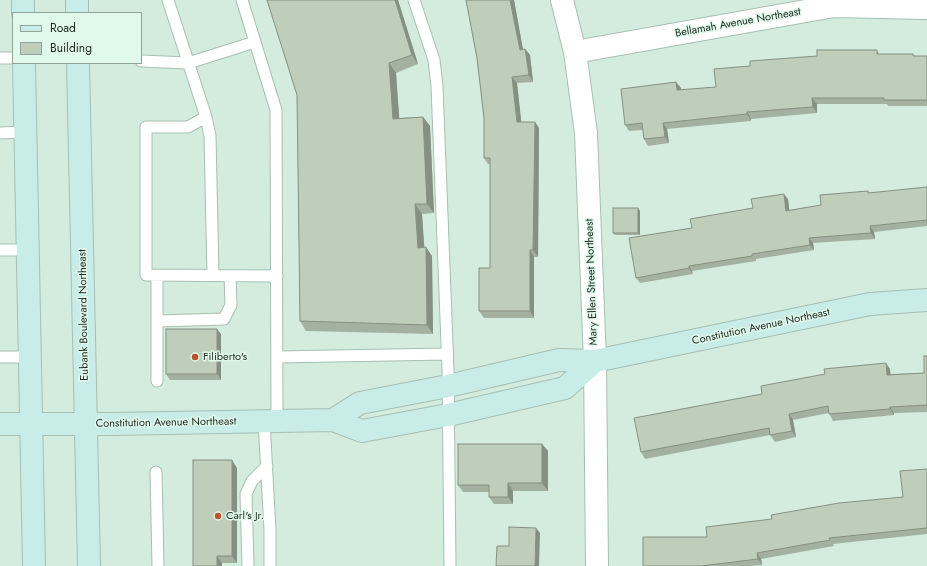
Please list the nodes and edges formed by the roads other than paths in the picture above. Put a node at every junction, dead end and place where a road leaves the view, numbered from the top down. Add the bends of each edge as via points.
1 (23, 0) edge
2 (77, 0) edge
3 (168, 0) edge
4 (242, 0) edge
5 (414, 0) edge
6 (562, 0) edge
7 (927, 8) edge
8 (23, 12) edge
9 (77, 12) edge
10 (255, 42) junction
11 (575, 52) junction
12 (0, 58) edge
13 (12, 58) edge
14 (142, 61) edge
15 (188, 63) junction
16 (24, 64) edge
17 (78, 64) edge
18 (206, 118) junction
19 (25, 132) junction
20 (0, 133) edge
21 (0, 250) edge
22 (28, 250) junction
23 (157, 275) junction
24 (213, 275) junction
25 (230, 276) junction
26 (277, 276) junction
27 (927, 300) edge
28 (158, 320) junction
29 (447, 354) junction
30 (0, 357) edge
31 (30, 357) junction
32 (277, 357) junction
33 (595, 361) junction
34 (157, 381) dead end
35 (448, 386) junction
36 (448, 415) junction
37 (333, 420) junction
38 (271, 421) junction
39 (0, 424) edge
40 (30, 424) junction
41 (86, 424) junction
42 (267, 466) junction
43 (156, 472) dead end
44 (34, 566) edge
45 (89, 566) edge
46 (158, 566) edge
47 (248, 566) edge
48 (270, 566) edge
49 (450, 566) edge
50 (597, 566) edge

1 - 8 street
2 - 9 street
3 - 15 lane
4 - 10 lane
5 - 29 lane via 434,60 437,86
6 - 11 street, Mary Ellen Street Northeast
7 - 11 street, Bellamah Avenue Northeast via 834,6
10 - 15 lane
10 - 26 lane via 276,110
11 - 33 street, Mary Ellen Street Northeast via 586,133
12 - 13 lane
14 - 15 lane
15 - 18 lane
16 - 19 street
17 - 41 street, Eubank Boulevard Northeast
18 - 23 lane via 188,127 146,127 146,275
18 - 24 lane via 210,136
19 - 20 lane
19 - 22 street
21 - 22 lane
22 - 31 street
23 - 24 lane
23 - 28 lane
24 - 25 lane
25 - 26 lane
25 - 28 lane via 231,305 224,319
26 - 32 lane
27 - 33 street, Constitution Avenue Northeast via 870,304
28 - 34 lane
29 - 32 lane
29 - 35 lane
30 - 31 lane
31 - 40 street
32 - 38 lane
33 - 35 street, Constitution Avenue Northeast via 559,360
33 - 36 street, Constitution Avenue Northeast via 565,388
33 - 50 street, Mary Ellen Street Northeast
35 - 36 lane
35 - 37 street, Constitution Avenue Northeast via 360,403
36 - 37 street, Constitution Avenue Northeast via 362,431
36 - 49 lane
37 - 38 street, Constitution Avenue Northeast
38 - 41 street, Constitution Avenue Northeast
38 - 42 lane
39 - 40 street, Constitution Avenue Northeast
40 - 41 street, Constitution Avenue Northeast
40 - 44 street
41 - 45 street, Eubank Boulevard Northeast
42 - 47 lane via 252,481 246,494
42 - 48 lane
43 - 46 lane

